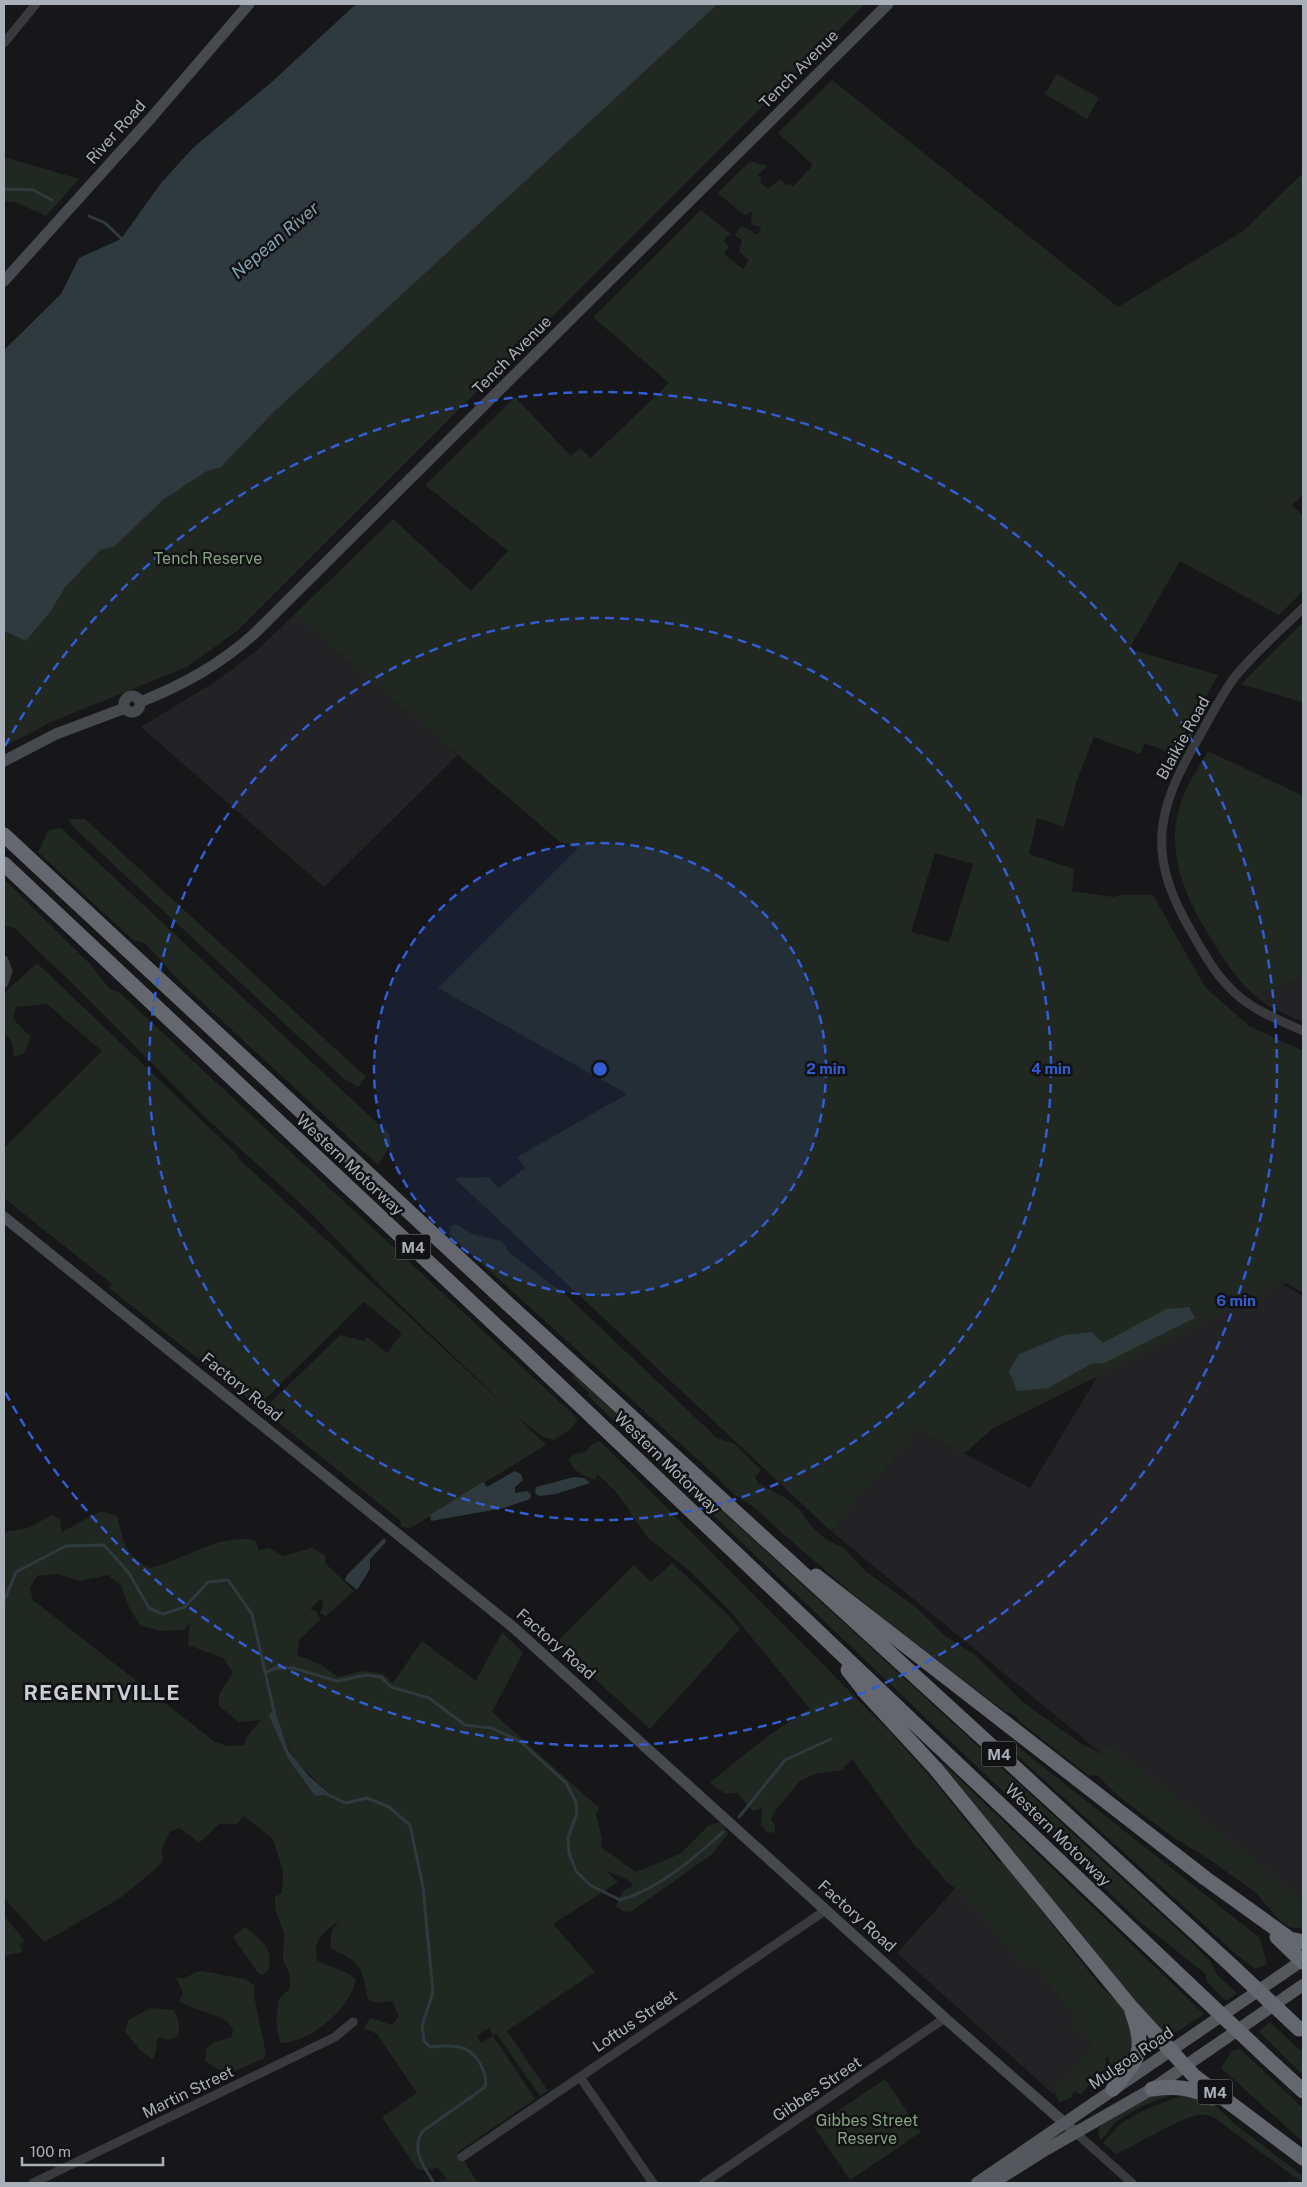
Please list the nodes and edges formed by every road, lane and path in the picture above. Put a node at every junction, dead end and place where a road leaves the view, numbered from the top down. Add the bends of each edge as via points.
1 (36, 4) edge
2 (249, 4) edge
3 (888, 4) edge
4 (4, 43) edge
5 (4, 281) edge
6 (1303, 608) edge
7 (4, 761) edge
8 (4, 835) edge
9 (4, 864) edge
10 (4, 960) edge
11 (4, 983) edge
12 (1303, 1031) edge
13 (4, 1217) edge
14 (766, 1541) junction
15 (820, 1633) junction
16 (1240, 1904) junction
17 (826, 1910) junction
18 (1303, 1942) edge
19 (1303, 1961) edge
20 (1303, 1985) edge
21 (1130, 2006) junction
22 (945, 2018) junction
23 (353, 2022) dead end
24 (1301, 2031) edge
25 (1171, 2051) junction
26 (1185, 2066) junction
27 (580, 2076) junction
28 (1113, 2089) junction
29 (1152, 2089) junction
30 (1303, 2091) edge
31 (1247, 2116) junction
32 (1064, 2124) junction
33 (1076, 2133) junction
34 (462, 2157) dead end
35 (1303, 2158) edge
36 (33, 2183) edge
37 (653, 2183) edge
38 (704, 2183) edge
39 (976, 2183) edge
40 (993, 2183) edge
41 (1132, 2183) edge

1 - 4 street
2 - 5 street, River Road
3 - 7 street, Tench Avenue via 232,653 201,675 140,702 129,697 125,700 125,708 56,734
6 - 12 street, Blaikie Road via 1225,692 1178,773 1166,805 1161,836 1168,883 1181,915 1205,956 1228,987 1243,999 1263,1013
8 - 14 highway, Western Motorway / M4
9 - 15 highway, Western Motorway / M4
10 - 11 street via 8,971
13 - 17 street, Factory Road via 514,1628
14 - 16 highway via 822,1580
14 - 24 highway, Western Motorway / M4, bridge
15 - 21 highway, M4 via 866,1693 936,1768
15 - 30 highway, Western Motorway / M4, bridge
16 - 18 highway via 1290,1939
16 - 19 highway
17 - 22 street, Factory Road
17 - 27 street, Loftus Street
19 - 25 main road, Mulgoa Road
20 - 26 main road
21 - 25 highway, M4
21 - 28 highway, M4 via 1140,2034 1139,2051
22 - 32 street, Factory Road
22 - 38 street, Gibbes Street
23 - 36 street, Martin Street via 335,2037
25 - 26 highway, M4
25 - 28 main road, Mulgoa Road
26 - 29 main road
26 - 31 highway, M4
27 - 34 street, Loftus Street
27 - 37 street
28 - 32 main road, Mulgoa Road
29 - 31 highway via 1193,2089
29 - 33 main road
31 - 35 highway, M4
32 - 33 street, Factory Road
32 - 39 main road, Mulgoa Road
33 - 40 main road
33 - 41 street

